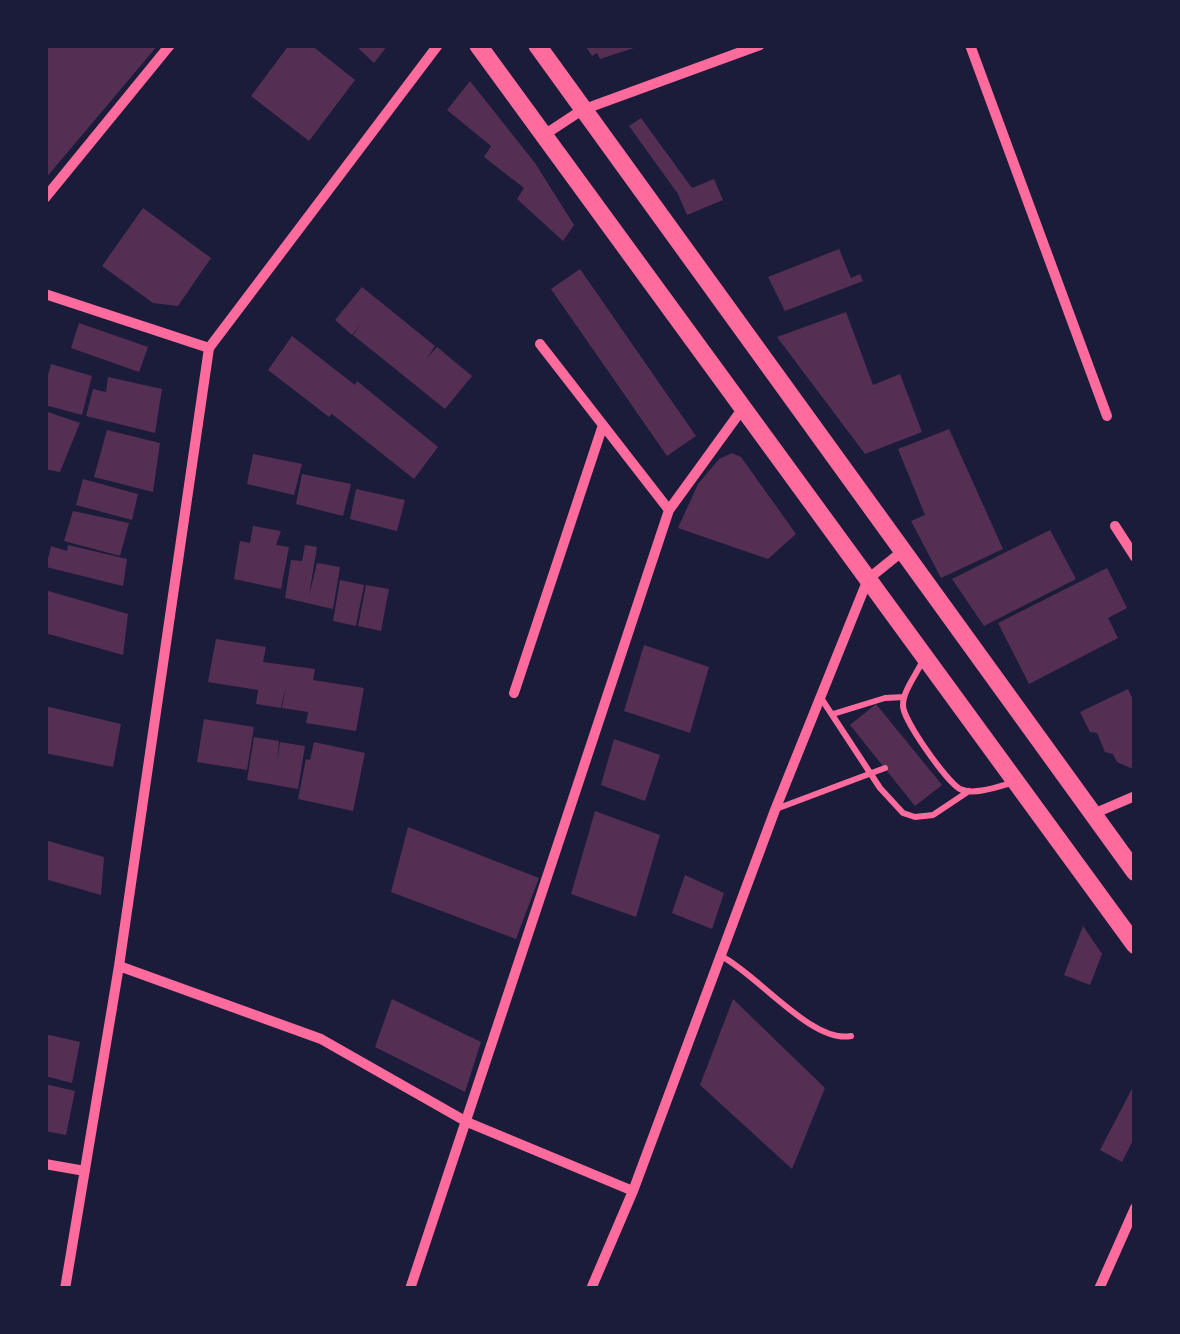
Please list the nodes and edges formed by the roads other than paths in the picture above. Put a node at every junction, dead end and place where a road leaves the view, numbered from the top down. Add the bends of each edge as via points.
1 (170, 45) edge
2 (438, 45) edge
3 (478, 45) edge
4 (536, 45) edge
5 (760, 45) edge
6 (970, 45) edge
7 (582, 110) junction
8 (544, 136) junction
9 (45, 198) edge
10 (45, 294) edge
11 (540, 344) dead end
12 (209, 348) junction
13 (743, 408) junction
14 (1106, 416) dead end
15 (603, 425) junction
16 (669, 510) junction
17 (1115, 526) dead end
18 (904, 550) junction
19 (1135, 557) edge
20 (868, 579) junction
21 (924, 656) junction
22 (514, 693) dead end
23 (821, 697) junction
24 (904, 697) junction
25 (832, 714) junction
26 (929, 751) junction
27 (919, 754) dead end
28 (885, 768) dead end
29 (872, 773) junction
30 (1016, 782) junction
31 (969, 791) junction
32 (1135, 796) edge
33 (774, 810) junction
34 (1092, 814) junction
35 (1135, 872) edge
36 (1135, 945) edge
37 (720, 956) junction
38 (119, 966) junction
39 (851, 1036) dead end
40 (466, 1122) junction
41 (45, 1164) edge
42 (84, 1171) junction
43 (633, 1191) junction
44 (1135, 1208) edge
45 (64, 1289) edge
46 (410, 1289) edge
47 (592, 1289) edge
48 (1099, 1289) edge

1 - 9 street
2 - 12 street
3 - 8 main road
4 - 7 main road
5 - 7 street
6 - 14 street
7 - 8 street
7 - 18 main road
8 - 13 main road
10 - 12 street
11 - 15 street
12 - 38 street
13 - 16 street
13 - 20 main road
15 - 16 street
15 - 22 street
16 - 40 street
17 - 19 street
18 - 20 street
18 - 34 main road
20 - 21 main road
20 - 23 street
21 - 24 lane
21 - 30 main road
23 - 25 lane
23 - 33 street
24 - 25 lane
24 - 26 lane via 904,716
25 - 29 lane
26 - 27 lane
26 - 31 lane via 958,788
28 - 29 lane
29 - 31 lane via 893,805 915,818
29 - 33 lane
30 - 31 lane
30 - 36 main road
32 - 34 street
33 - 37 street
34 - 35 main road
37 - 39 lane via 821,1030
37 - 43 street
38 - 40 street via 321,1039
38 - 42 street
40 - 43 street
40 - 46 street
41 - 42 street
42 - 45 street
43 - 47 street
44 - 48 street

